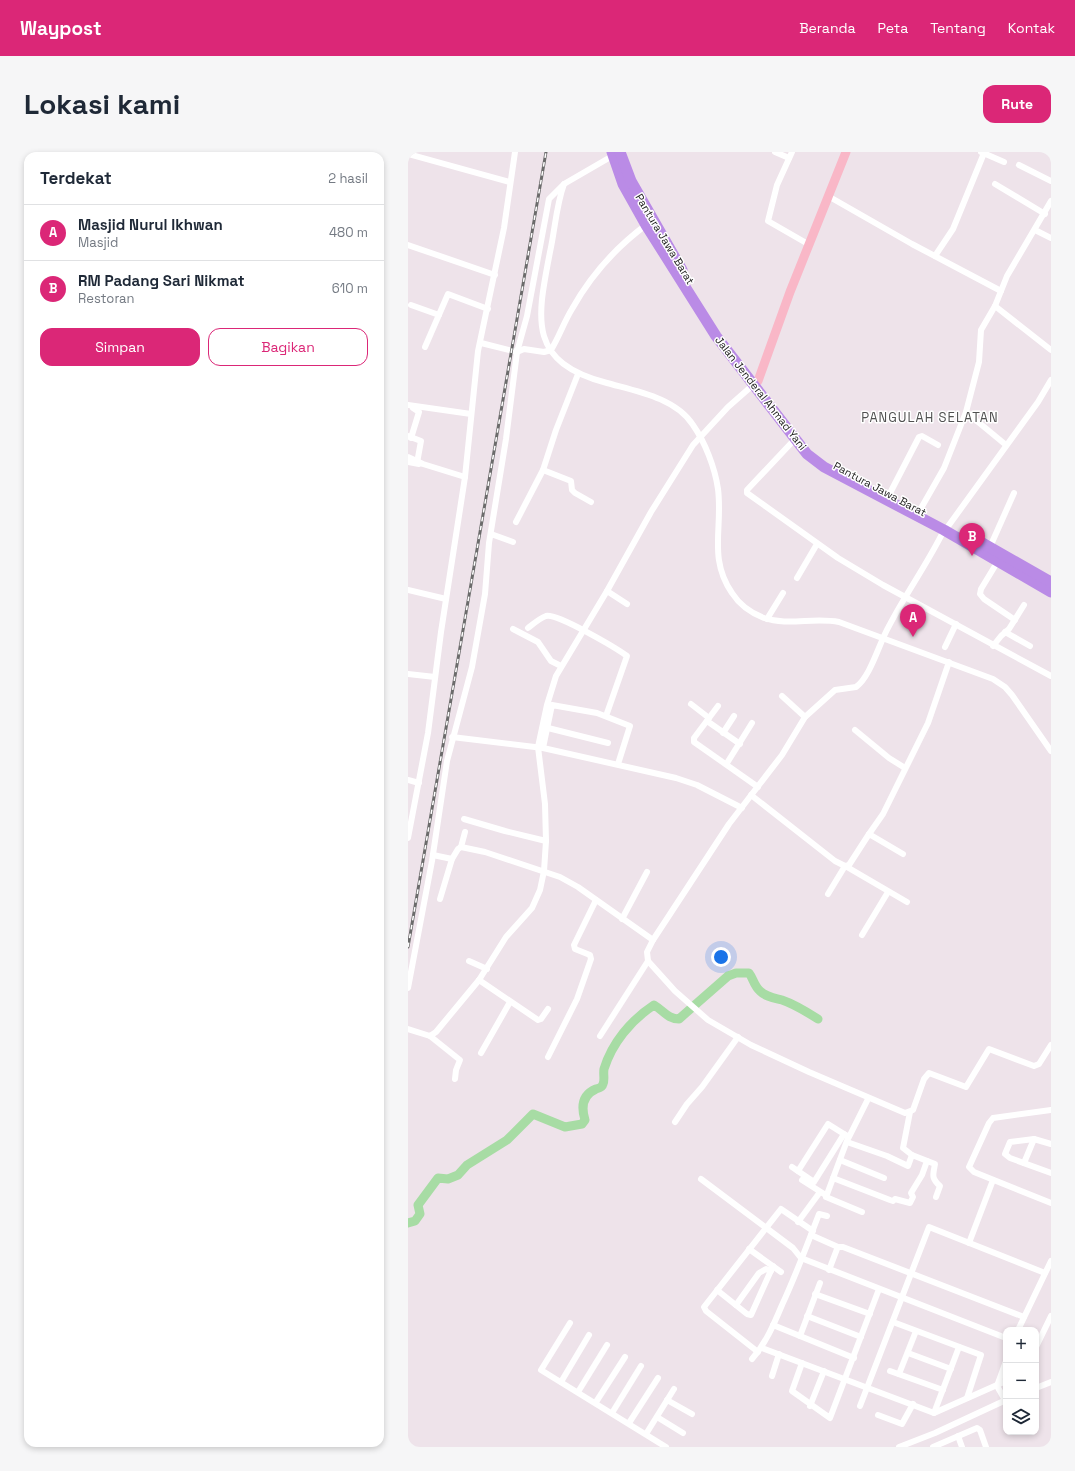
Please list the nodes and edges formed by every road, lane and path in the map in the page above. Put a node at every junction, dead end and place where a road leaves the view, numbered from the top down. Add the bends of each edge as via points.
1 (515, 152) edge
2 (775, 152) edge
3 (846, 152) edge
4 (616, 153) edge
5 (982, 153) edge
6 (408, 154) edge
7 (791, 155) edge
8 (1004, 162) dead end
9 (1019, 165) dead end
10 (1051, 181) edge
11 (510, 182) junction
12 (564, 184) junction
13 (995, 184) dead end
14 (828, 196) junction
15 (1051, 201) edge
16 (1045, 214) junction
17 (646, 225) junction
18 (1035, 230) junction
19 (1051, 238) edge
20 (808, 244) junction
21 (408, 245) edge
22 (935, 256) junction
23 (495, 275) junction
24 (1001, 291) junction
25 (995, 306) junction
26 (409, 307) edge
27 (488, 309) junction
28 (439, 315) junction
29 (480, 343) junction
30 (426, 347) dead end
31 (551, 350) junction
32 (1051, 350) edge
33 (517, 352) junction
34 (578, 374) junction
35 (1051, 380) edge
36 (756, 383) junction
37 (408, 406) edge
38 (966, 412) junction
39 (471, 414) junction
40 (700, 436) junction
41 (410, 437) edge
42 (795, 439) junction
43 (938, 445) dead end
44 (1006, 445) junction
45 (408, 457) edge
46 (408, 462) edge
47 (418, 463) junction
48 (543, 470) junction
49 (464, 477) junction
50 (1014, 493) dead end
51 (889, 495) junction
52 (591, 502) dead end
53 (920, 510) junction
54 (516, 522) dead end
55 (946, 528) junction
56 (491, 534) junction
57 (513, 542) dead end
58 (817, 544) junction
59 (990, 547) junction
60 (998, 561) junction
61 (797, 578) dead end
62 (1051, 582) edge
63 (408, 590) edge
64 (607, 591) junction
65 (1051, 592) edge
66 (783, 593) dead end
67 (906, 597) junction
68 (446, 599) junction
69 (627, 604) dead end
70 (1024, 605) dead end
71 (767, 619) junction
72 (1015, 620) junction
73 (956, 624) junction
74 (528, 628) dead end
75 (514, 629) dead end
76 (584, 631) junction
77 (1005, 632) junction
78 (883, 638) junction
79 (993, 646) junction
80 (1030, 646) dead end
81 (945, 647) dead end
82 (949, 662) junction
83 (561, 666) junction
84 (408, 674) edge
85 (1051, 676) edge
86 (434, 677) junction
87 (782, 696) dead end
88 (691, 704) dead end
89 (549, 705) junction
90 (718, 706) dead end
91 (606, 716) junction
92 (734, 716) dead end
93 (805, 717) junction
94 (708, 720) junction
95 (752, 723) dead end
96 (544, 727) junction
97 (855, 730) dead end
98 (723, 733) junction
99 (452, 737) junction
100 (608, 743) dead end
101 (740, 744) junction
102 (540, 748) junction
103 (1051, 751) edge
104 (727, 763) junction
105 (618, 764) junction
106 (906, 768) junction
107 (408, 780) edge
108 (419, 783) junction
109 (758, 787) junction
110 (751, 795) junction
111 (742, 808) junction
112 (464, 819) dead end
113 (465, 832) dead end
114 (869, 834) junction
115 (408, 838) edge
116 (546, 841) junction
117 (461, 847) junction
118 (902, 854) dead end
119 (433, 855) junction
120 (452, 859) junction
121 (846, 867) junction
122 (544, 871) junction
123 (647, 872) dead end
124 (888, 892) junction
125 (828, 894) dead end
126 (440, 899) dead end
127 (596, 900) junction
128 (907, 902) dead end
129 (622, 919) junction
130 (862, 935) dead end
131 (653, 940) junction
132 (469, 961) dead end
133 (648, 962) junction
134 (487, 970) junction
135 (479, 980) junction
136 (408, 988) edge
137 (510, 1002) junction
138 (548, 1009) dead end
139 (408, 1029) edge
140 (430, 1036) junction
141 (600, 1036) dead end
142 (738, 1037) junction
143 (1051, 1045) edge
144 (481, 1054) dead end
145 (548, 1057) dead end
146 (455, 1079) dead end
147 (868, 1099) junction
148 (1051, 1110) edge
149 (910, 1112) junction
150 (675, 1122) dead end
151 (847, 1138) junction
152 (1034, 1139) junction
153 (1051, 1139) edge
154 (1042, 1140) junction
155 (1051, 1144) edge
156 (912, 1155) junction
157 (840, 1160) junction
158 (927, 1161) junction
159 (1024, 1163) junction
160 (792, 1167) dead end
161 (798, 1172) junction
162 (1051, 1173) edge
163 (819, 1176) junction
164 (884, 1178) dead end
165 (701, 1179) dead end
166 (802, 1180) dead end
167 (832, 1180) junction
168 (994, 1180) junction
169 (936, 1197) dead end
170 (1051, 1203) edge
171 (862, 1212) dead end
172 (826, 1216) dead end
173 (798, 1222) junction
174 (766, 1228) junction
175 (812, 1233) junction
176 (969, 1243) junction
177 (838, 1247) junction
178 (749, 1249) junction
179 (801, 1258) junction
180 (1051, 1261) edge
181 (772, 1269) junction
182 (829, 1270) junction
183 (781, 1272) dead end
184 (1045, 1272) junction
185 (911, 1273) junction
186 (820, 1283) dead end
187 (879, 1289) junction
188 (717, 1290) junction
189 (815, 1294) junction
190 (902, 1297) junction
191 (736, 1305) junction
192 (870, 1314) junction
193 (807, 1316) junction
194 (1051, 1316) edge
195 (1024, 1317) junction
196 (893, 1322) junction
197 (570, 1323) dead end
198 (773, 1325) junction
199 (1019, 1327) edge
200 (916, 1331) junction
201 (589, 1336) dead end
202 (800, 1336) junction
203 (861, 1337) junction
204 (1003, 1337) edge
205 (1039, 1341) edge
206 (607, 1345) dead end
207 (959, 1347) junction
208 (760, 1350) junction
209 (908, 1353) junction
210 (779, 1354) junction
211 (625, 1357) dead end
212 (854, 1358) junction
213 (752, 1359) dead end
214 (802, 1363) junction
215 (1005, 1363) edge
216 (641, 1366) dead end
217 (951, 1369) junction
218 (824, 1371) junction
219 (890, 1371) dead end
220 (899, 1374) junction
221 (772, 1376) dead end
222 (658, 1378) dead end
223 (846, 1379) junction
224 (561, 1382) junction
225 (1051, 1382) edge
226 (1003, 1383) edge
227 (997, 1386) junction
228 (1039, 1387) edge
229 (868, 1388) junction
230 (674, 1389) dead end
231 (943, 1390) junction
232 (578, 1392) junction
233 (967, 1398) junction
234 (1004, 1399) edge
235 (667, 1400) junction
236 (1003, 1401) edge
237 (596, 1402) junction
238 (913, 1404) junction
239 (810, 1406) junction
240 (860, 1406) dead end
241 (612, 1413) junction
242 (934, 1413) junction
243 (692, 1414) dead end
244 (878, 1415) dead end
245 (657, 1417) junction
246 (629, 1424) junction
247 (683, 1433) dead end
248 (646, 1434) junction
249 (958, 1436) junction
250 (666, 1447) edge
251 (899, 1447) edge
252 (933, 1447) edge
253 (962, 1447) edge
254 (986, 1447) edge

1 - 11 street
2 - 7 street
3 - 14 street
4 - 12 street
4 - 17 highway, Jalan Jenderal Ahmad Yani via 623,184
4 - 36 highway, Pantura Jawa Barat via 657,228
5 - 8 street
5 - 22 street via 953,229
6 - 11 street
7 - 20 street via 777,185 768,221
9 - 10 street
11 - 23 street
12 - 31 street via 560,194 541,302 542,328
12 - 33 street via 549,199 527,316
13 - 16 street
14 - 20 street
14 - 22 street
15 - 16 street
16 - 18 street
17 - 31 street via 617,248 593,275 571,310
17 - 36 highway, Jalan Jenderal Ahmad Yani via 716,336
18 - 19 street
18 - 24 street
20 - 36 street
21 - 23 street
22 - 24 street
23 - 27 street
24 - 25 street
25 - 32 street
25 - 38 street via 982,330 979,362
26 - 28 street
27 - 28 street via 448,294
27 - 29 street
28 - 30 street
29 - 33 street
29 - 39 street
31 - 33 street via 544,352 524,349
31 - 34 street
33 - 56 street
34 - 40 street via 654,396 686,417
34 - 48 street
35 - 44 street
36 - 40 street
36 - 42 highway, Jalan Jenderal Ahmad Yani
36 - 51 highway, Pantura Jawa Barat via 820,456
37 - 39 street
37 - 41 street via 419,412
38 - 44 street
38 - 53 street via 944,468
39 - 49 street
40 - 64 street via 651,512
40 - 71 street via 718,490 716,549 723,580 742,605
41 - 47 street via 421,441
42 - 55 highway, Jalan Jenderal Ahmad Yani via 807,454 824,467
42 - 58 street via 746,492
43 - 51 street via 922,436 919,437
44 - 55 street
45 - 47 street
46 - 47 street
47 - 49 street
48 - 52 street via 571,482 572,490
48 - 54 street
49 - 68 street
50 - 59 street
51 - 53 highway, Pantura Jawa Barat
53 - 55 highway, Pantura Jawa Barat
55 - 59 highway, Pantura Jawa Barat
55 - 60 highway, Jalan Jenderal Ahmad Yani
55 - 67 street
56 - 57 street
56 - 99 street via 486,588 472,667
58 - 61 street
58 - 67 street
59 - 62 highway, Pantura Jawa Barat
60 - 65 highway, Jalan Jenderal Ahmad Yani
60 - 72 street via 980,594
63 - 68 street
64 - 69 street
64 - 76 street
66 - 71 street
67 - 73 street
67 - 78 street
68 - 86 street
70 - 72 street
71 - 78 street via 790,622 829,620
72 - 77 street
73 - 79 street
73 - 81 street
74 - 76 street via 550,616
75 - 83 street via 538,642 551,662
76 - 83 street
76 - 91 street via 627,656
77 - 79 street
77 - 80 street
78 - 82 street
78 - 93 street via 865,678 859,685 835,690
79 - 85 street
82 - 103 street via 993,679 1005,687
82 - 106 street via 935,706
83 - 89 street via 552,686
84 - 86 street
86 - 108 street
87 - 93 street
88 - 94 street
89 - 91 street
89 - 96 street
90 - 94 street
91 - 105 street via 630,726
92 - 98 street
93 - 109 street via 782,755
94 - 98 street
94 - 104 street via 694,738 694,742
95 - 101 street
96 - 100 street
96 - 102 street
97 - 106 street via 889,758
98 - 101 street
99 - 102 street
99 - 119 street
101 - 104 street
102 - 105 street
102 - 116 street
104 - 109 street
105 - 111 street via 686,781
106 - 114 street
107 - 108 street
108 - 115 street
109 - 110 street
110 - 111 street
110 - 121 street
111 - 131 street
112 - 116 street
113 - 117 street
114 - 118 street
114 - 121 street
116 - 122 street
117 - 120 street
117 - 122 street
119 - 120 street
119 - 136 street
120 - 126 street
121 - 124 street
121 - 125 street
122 - 127 street via 571,883
122 - 134 street via 540,890 532,908 506,937
123 - 129 street
124 - 128 street
124 - 130 street
127 - 129 street
127 - 145 street via 574,945 576,949 590,955 591,959 577,999
129 - 131 street
131 - 133 street via 647,952
132 - 134 street
133 - 141 street
133 - 142 street via 690,1006
134 - 135 street
135 - 137 street
135 - 140 street via 449,1018
137 - 138 street via 538,1020
137 - 144 street
139 - 140 street
140 - 146 street via 460,1060
142 - 147 street
142 - 150 street
143 - 149 street via 1039,1064 1034,1066 989,1049 966,1087 929,1073
147 - 149 street via 905,1113
147 - 151 street
148 - 168 street via 991,1120 969,1167 970,1170
149 - 156 street via 903,1148
151 - 156 street via 908,1166
151 - 157 street
151 - 161 street via 828,1124
151 - 163 street
152 - 154 street
152 - 159 street
152 - 159 street via 1010,1142 1007,1147 1007,1157
153 - 154 street
154 - 155 street
156 - 158 street
157 - 164 street
157 - 167 street
158 - 167 street via 922,1175 913,1188 910,1203 895,1199 893,1201
158 - 169 street via 935,1164 932,1175 940,1186
159 - 162 street
160 - 161 street
161 - 163 street via 814,1182
163 - 167 street
165 - 174 street
166 - 173 street via 822,1194
167 - 171 street via 826,1197
168 - 170 street
168 - 176 street
172 - 175 street via 819,1214
173 - 174 street via 781,1209
173 - 175 street
174 - 178 street
174 - 179 street via 793,1248
175 - 177 street
175 - 179 street
176 - 184 street
176 - 185 street via 928,1227
177 - 182 street
177 - 185 street
178 - 181 street
178 - 188 street
179 - 182 street
179 - 198 street
180 - 184 street
181 - 183 street
181 - 191 street via 759,1273
181 - 191 street via 751,1315
182 - 187 street
184 - 195 street
185 - 190 street
185 - 195 street
186 - 189 street
187 - 190 street
187 - 192 street
188 - 191 street
188 - 208 street via 704,1310
189 - 192 street
189 - 193 street
190 - 196 street
190 - 204 street
192 - 203 street
193 - 202 street
193 - 203 street
194 - 205 street
195 - 199 street
196 - 200 street
196 - 229 street
197 - 224 street via 541,1370
198 - 202 street
198 - 208 street
200 - 207 street
200 - 209 street
201 - 224 street
202 - 212 street
203 - 212 street
206 - 232 street
207 - 217 street
207 - 233 street via 981,1355
208 - 210 street
208 - 213 street
209 - 217 street
209 - 220 street
210 - 214 street
210 - 221 street
211 - 237 street
212 - 223 street
214 - 218 street
214 - 239 street via 792,1391
215 - 227 street
216 - 241 street
217 - 231 street
218 - 223 street
218 - 239 street
219 - 220 street
220 - 231 street
222 - 246 street
223 - 229 street
223 - 239 street via 830,1418
224 - 232 street
225 - 228 street
226 - 227 street
227 - 233 street
227 - 234 street
229 - 238 street
229 - 240 street
230 - 235 street
231 - 242 street
232 - 237 street
233 - 242 street
235 - 243 street
235 - 245 street
236 - 251 street
237 - 241 street
238 - 242 street
238 - 244 street via 902,1424
241 - 246 street
245 - 247 street
245 - 248 street
246 - 248 street
248 - 250 street
249 - 252 street
249 - 253 street
249 - 254 street via 979,1429

